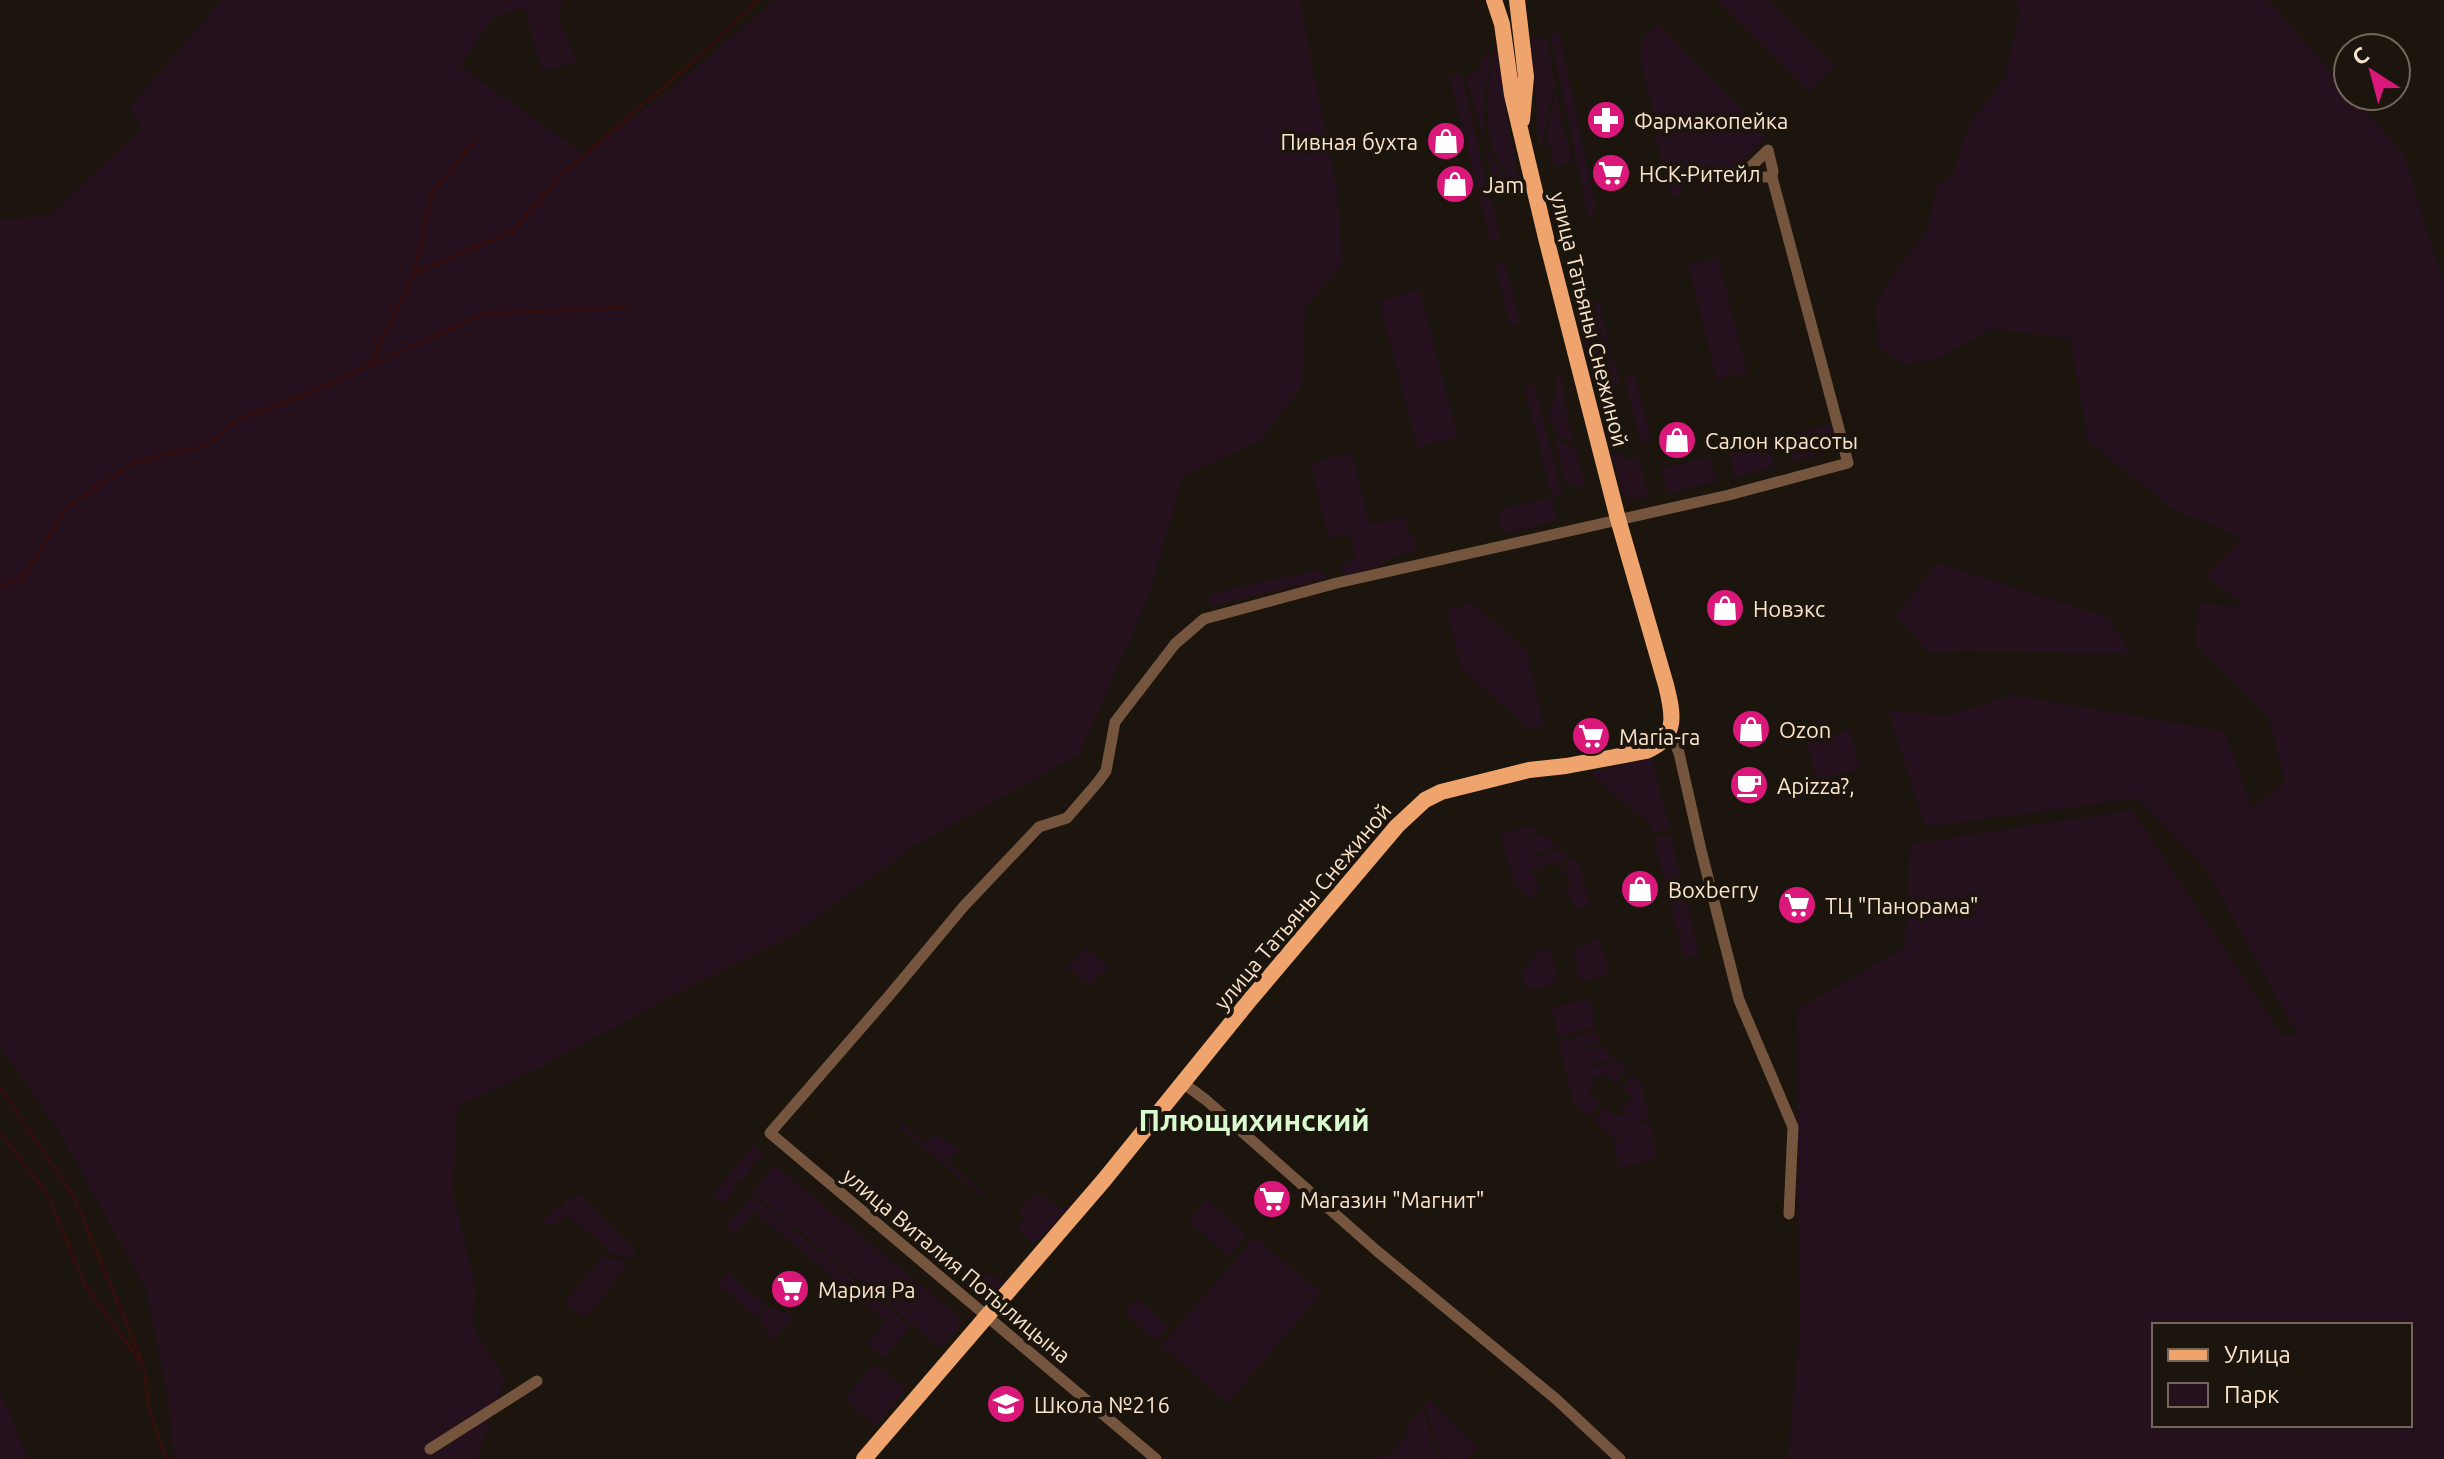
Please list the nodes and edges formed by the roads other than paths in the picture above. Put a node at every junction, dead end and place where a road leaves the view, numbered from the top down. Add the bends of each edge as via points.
1 (1494, 0) edge
2 (1517, 0) edge
3 (1521, 129) junction
4 (1772, 177) dead end
5 (1618, 519) junction
6 (1670, 732) junction
7 (1183, 1083) junction
8 (1789, 1214) dead end
9 (987, 1316) junction
10 (537, 1381) dead end
11 (430, 1449) dead end
12 (864, 1459) edge
13 (1156, 1459) edge
14 (1620, 1459) edge

1 - 3 street, улица Татьяны Снежиной
2 - 3 street, улица Татьяны Снежиной via 1526,77
3 - 5 street, улица Татьяны Снежиной
4 - 5 street via 1848,463
5 - 6 street, улица Татьяны Снежиной via 1666,685
5 - 9 street, улица Виталия Потылицына via 1204,619 1175,644 1115,722 1106,771 1098,782 1067,818 1039,827 974,895 770,1133
6 - 7 street, улица Татьяны Снежиной via 1646,751 1529,770 1425,800 1397,826
6 - 8 street via 1739,1000 1793,1127
7 - 9 street, улица Татьяны Снежиной
7 - 14 street
9 - 12 street, улица Татьяны Снежиной
9 - 13 street, улица Виталия Потылицына
10 - 11 street

